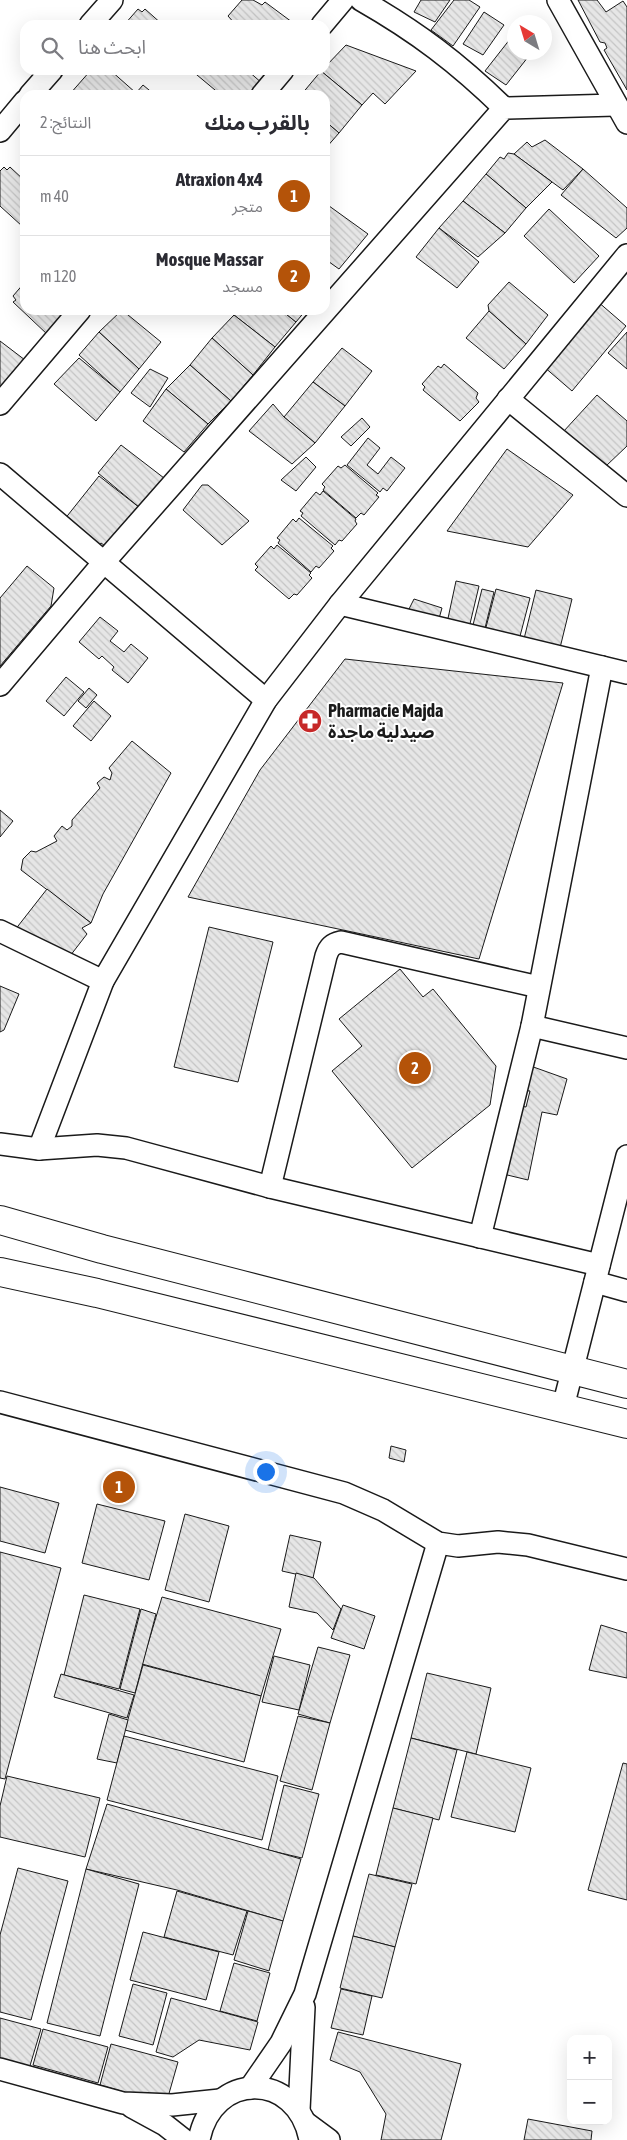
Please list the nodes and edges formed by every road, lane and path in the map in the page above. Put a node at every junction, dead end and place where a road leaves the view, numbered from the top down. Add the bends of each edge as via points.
1 (112, 0) edge
2 (343, 0) edge
3 (362, 0) edge
4 (558, 0) edge
5 (94, 20) edge
6 (326, 20) edge
7 (48, 75) edge
8 (279, 75) edge
9 (34, 90) edge
10 (266, 90) edge
11 (615, 105) junction
12 (20, 107) edge
13 (504, 108) junction
14 (627, 123) edge
15 (0, 131) edge
16 (627, 255) edge
17 (330, 305) edge
18 (76, 315) edge
19 (322, 315) edge
20 (508, 399) junction
21 (0, 404) edge
22 (0, 474) edge
23 (625, 491) edge
24 (104, 562) junction
25 (340, 604) junction
26 (602, 667) junction
27 (627, 673) edge
28 (0, 685) edge
29 (266, 700) junction
30 (0, 931) edge
31 (103, 981) junction
32 (539, 987) junction
33 (532, 1026) junction
34 (627, 1048) edge
35 (0, 1144) edge
36 (39, 1149) junction
37 (627, 1156) edge
38 (270, 1187) junction
39 (0, 1220) edge
40 (480, 1237) junction
41 (0, 1272) edge
42 (597, 1273) junction
43 (627, 1291) edge
44 (572, 1370) junction
45 (627, 1384) edge
46 (0, 1402) edge
47 (563, 1408) junction
48 (627, 1424) edge
49 (438, 1543) junction
50 (627, 1569) edge
51 (306, 1994) junction
52 (0, 2069) edge
53 (250, 2088) junction
54 (220, 2100) junction
55 (123, 2103) junction
56 (305, 2124) edge
57 (184, 2140) edge
58 (199, 2140) edge
59 (329, 2140) edge

1 - 5 street
2 - 6 street
3 - 13 street via 442,51
4 - 11 street
7 - 9 street
8 - 10 street
11 - 13 street
11 - 14 street
12 - 15 street
13 - 17 street
16 - 20 street
18 - 21 street
19 - 24 street
20 - 23 street
20 - 25 street
22 - 24 street
24 - 28 street
24 - 29 street
25 - 26 street
25 - 29 street
26 - 27 street
26 - 32 street
29 - 31 street
30 - 31 street
31 - 36 street
32 - 33 street
32 - 38 street via 341,942 334,944 326,956
33 - 34 street
33 - 40 street
35 - 36 street
36 - 38 street via 97,1145 126,1148
37 - 42 street
38 - 40 street
39 - 44 highway
40 - 42 street
41 - 47 highway via 97,1292
42 - 43 street
42 - 44 street
44 - 45 highway
44 - 47 street
46 - 49 street via 344,1493 383,1510
47 - 48 highway
49 - 50 street via 458,1546 498,1542 528,1545
49 - 51 street
51 - 53 street via 281,2043
51 - 56 street via 301,2042
52 - 55 street
53 - 54 street via 234,2091
53 - 56 street via 277,2092
54 - 55 street via 172,2105
54 - 58 street via 209,2111
55 - 57 street via 165,2125
56 - 59 street

